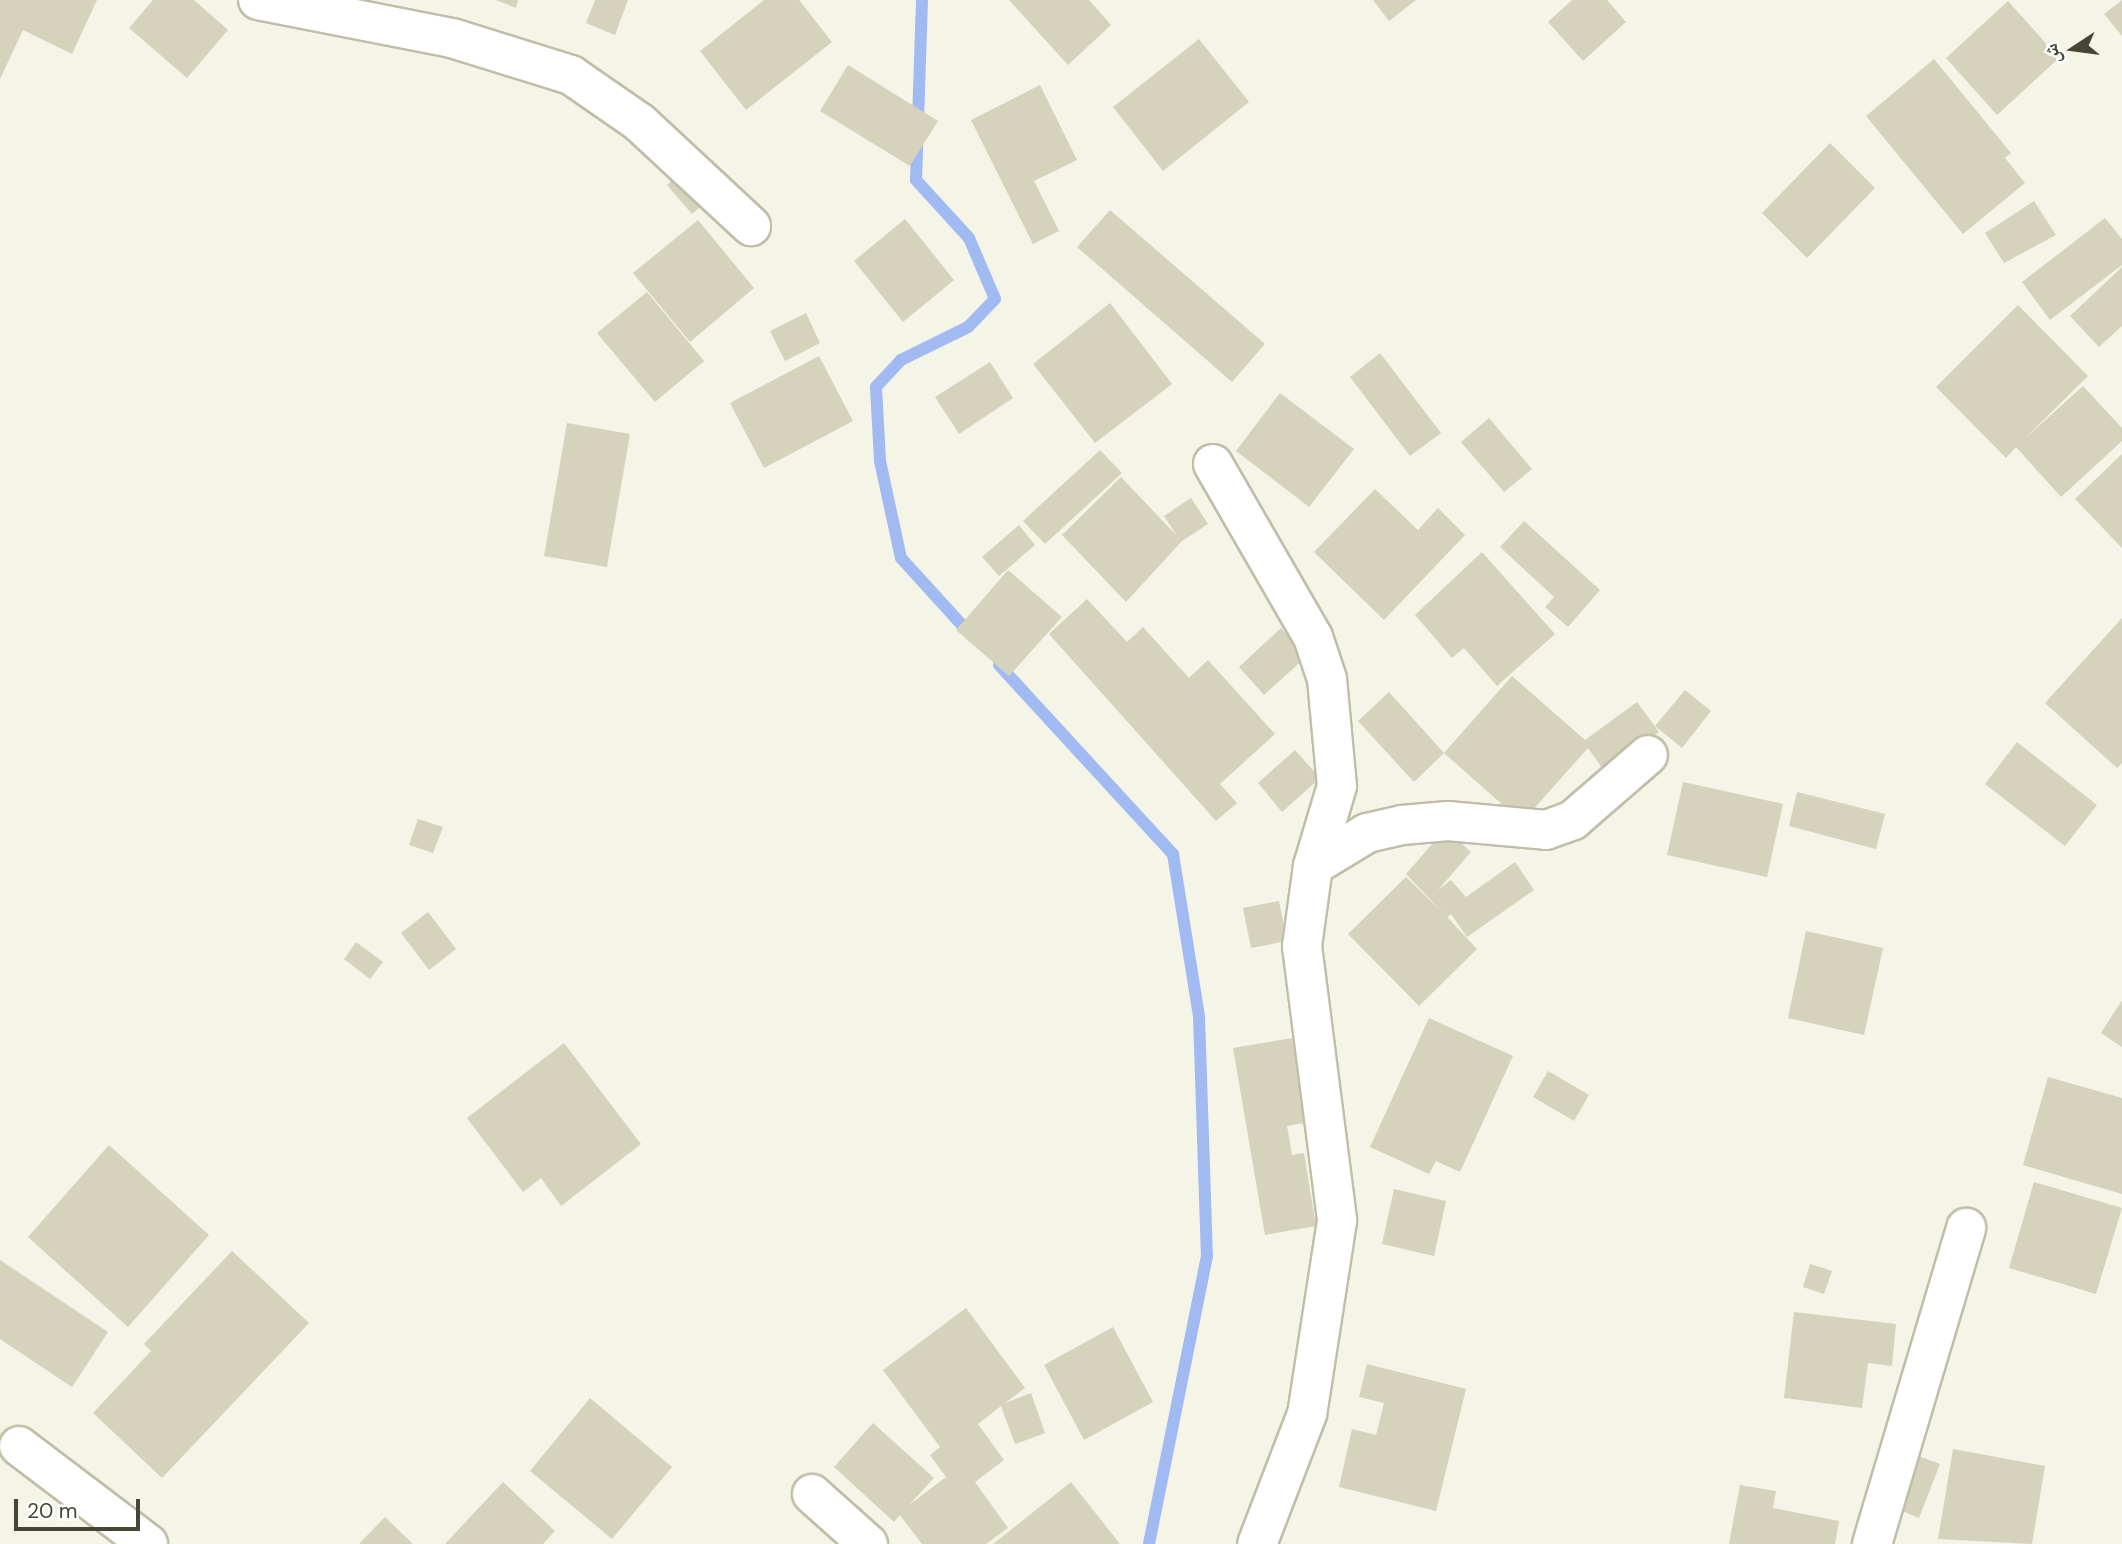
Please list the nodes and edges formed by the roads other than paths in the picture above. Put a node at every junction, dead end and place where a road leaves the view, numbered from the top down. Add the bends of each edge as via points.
1 (258, 0) edge
2 (751, 226) dead end
3 (1213, 464) dead end
4 (1648, 755) dead end
5 (1313, 866) junction
6 (1966, 1228) dead end
7 (19, 1446) dead end
8 (812, 1494) dead end
9 (148, 1544) edge
10 (868, 1544) edge
11 (1257, 1544) edge
12 (1871, 1544) edge

1 - 2 street via 453,38 571,75 639,122
3 - 5 street via 1313,637 1327,679 1337,786
4 - 5 street via 1573,820 1546,830 1448,821 1402,825 1367,833
5 - 11 street via 1302,946 1337,1221 1307,1414
6 - 12 street
7 - 9 street
8 - 10 street

